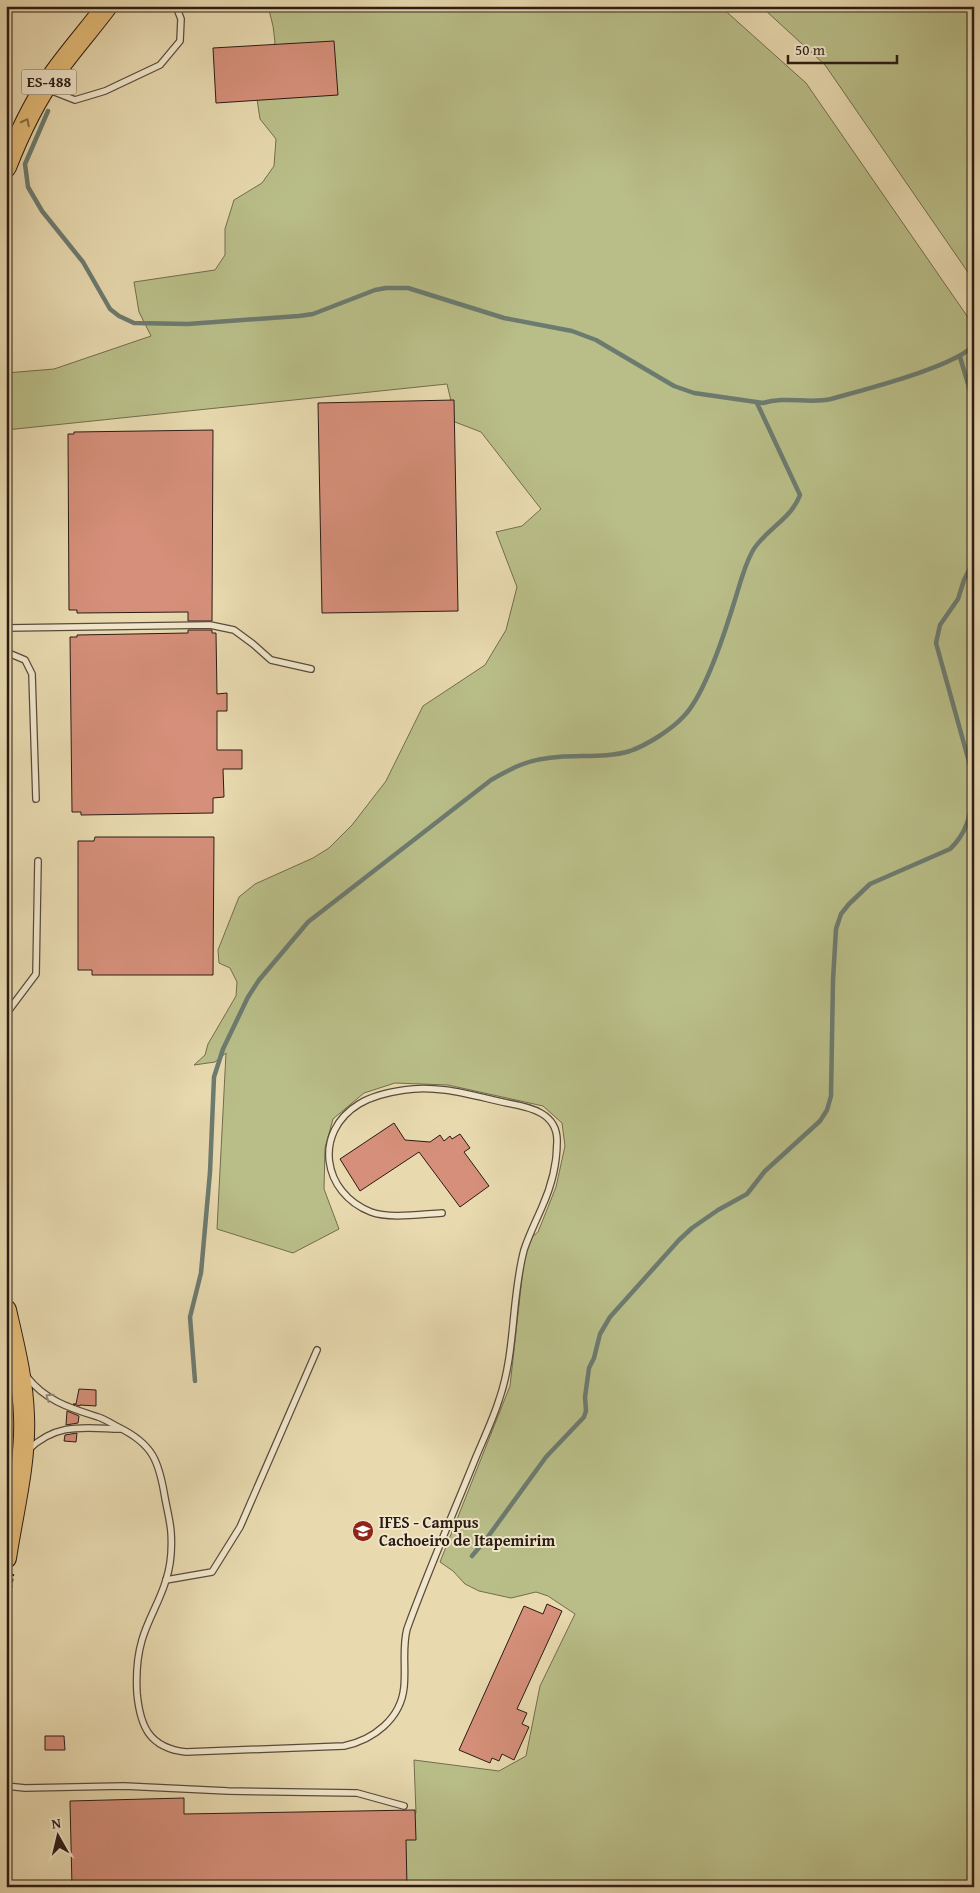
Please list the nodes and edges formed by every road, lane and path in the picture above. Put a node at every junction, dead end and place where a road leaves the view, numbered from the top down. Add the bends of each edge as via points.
1 (107, 6) edge
2 (176, 6) edge
3 (45, 88) junction
4 (6, 167) edge
5 (6, 628) edge
6 (6, 652) edge
7 (311, 669) dead end
8 (36, 799) dead end
9 (38, 861) dead end
10 (6, 1014) edge
11 (442, 1213) dead end
12 (6, 1310) edge
13 (317, 1350) dead end
14 (19, 1367) junction
15 (122, 1429) junction
16 (21, 1459) junction
17 (6, 1558) edge
18 (166, 1580) junction
19 (6, 1786) edge
20 (404, 1806) dead end

1 - 3 highway, ES-488
2 - 3 lane via 181,19 180,41 160,65 105,91 75,100
4 -> 3 highway, ES-488
5 - 7 lane via 210,625 234,630 271,660
6 - 8 lane via 25,660 32,674
9 - 10 lane via 36,974
11 - 18 lane via 373,1213 344,1194 328,1163 333,1135 347,1113 359,1104 385,1094 428,1088 529,1107 546,1116 557,1136 554,1171 521,1265 503,1386 407,1628 404,1688 399,1706 389,1722 364,1740 344,1746 186,1752 162,1745 149,1734 141,1720 136,1680 142,1641
12 - 14 highway
13 - 18 lane via 240,1527 212,1572
15 -> 14 lane via 54,1401
14 - 16 highway via 24,1418
15 - 16 lane via 86,1427 62,1430 42,1439
15 - 18 lane via 146,1445 160,1471 170,1532
16 - 17 highway
19 - 20 lane via 357,1793

